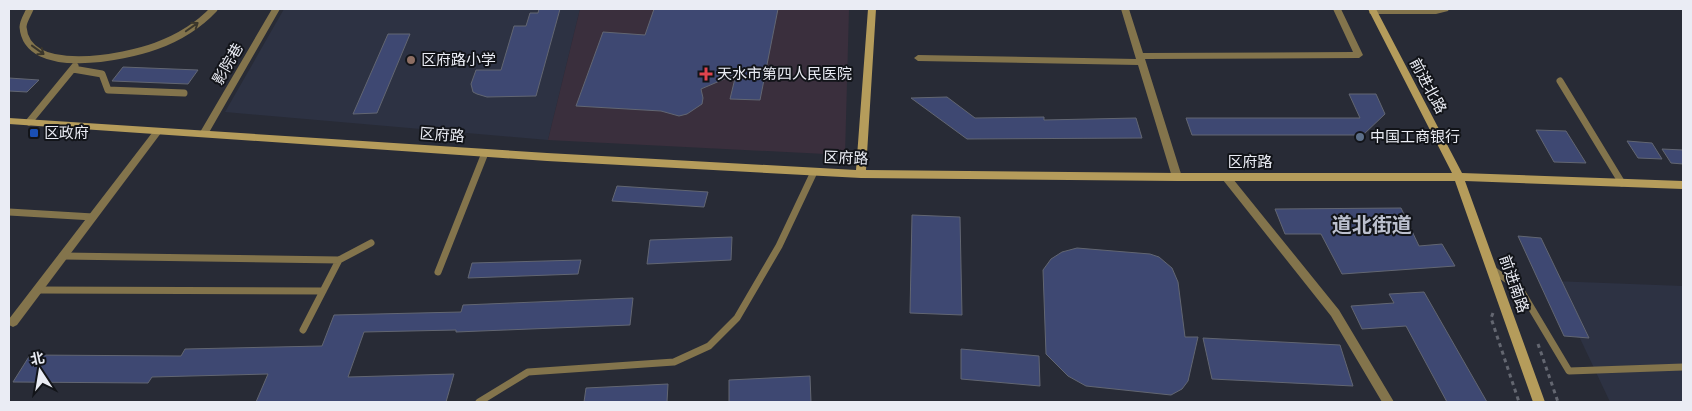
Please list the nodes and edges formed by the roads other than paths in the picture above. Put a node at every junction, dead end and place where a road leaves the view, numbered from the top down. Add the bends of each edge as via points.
1 (30, 9) edge
2 (214, 9) edge
3 (276, 9) edge
4 (872, 9) edge
5 (1125, 9) edge
6 (1337, 9) edge
7 (1445, 9) edge
8 (1373, 10) edge
9 (918, 58) dead end
10 (1140, 59) junction
11 (80, 61) junction
12 (73, 69) junction
13 (1560, 80) dead end
14 (184, 94) dead end
15 (9, 121) edge
16 (29, 122) junction
17 (158, 131) junction
18 (204, 134) junction
19 (485, 153) junction
20 (814, 172) junction
21 (862, 174) junction
22 (1177, 177) junction
23 (1226, 177) junction
24 (1459, 177) junction
25 (1622, 183) junction
26 (1683, 185) edge
27 (9, 212) edge
28 (93, 217) junction
29 (371, 243) dead end
30 (63, 256) junction
31 (339, 260) junction
32 (1492, 269) junction
33 (438, 272) dead end
34 (37, 290) junction
35 (323, 291) junction
36 (13, 322) dead end
37 (304, 330) dead end
38 (1683, 368) edge
39 (479, 402) edge
40 (1388, 402) edge
41 (1539, 402) edge

1 -> 11 lane via 23,25 28,43 46,55
11 -> 2 lane via 109,59 147,49 181,34
3 - 18 street, 影院巷
4 - 21 main road
5 - 10 street
6 - 10 street via 1358,55
7 - 8 street
8 - 24 main road, 前进北路
9 - 10 street
10 - 22 street
11 - 12 lane
12 - 14 lane via 102,74 108,90
12 - 16 lane
13 - 25 lane
15 - 16 main road, 区府路
16 - 17 main road, 区府路
17 - 18 main road, 区府路
17 - 28 street
18 - 19 main road, 区府路
19 - 20 main road, 区府路
19 - 33 lane
20 - 21 main road, 区府路
20 - 39 lane via 779,246 737,318 709,346 674,362 528,372
21 - 22 main road, 区府路
22 - 23 main road, 区府路
23 - 24 main road, 区府路
23 - 40 street via 1335,313
24 - 25 main road, 区府路
24 - 32 main road, 前进南路
25 - 26 main road, 区府路
27 - 28 lane
28 - 30 street
29 - 31 lane
30 - 31 lane
30 - 34 street
31 - 35 lane
32 - 38 lane via 1520,289 1569,372
32 - 41 main road, 前进南路
34 - 35 lane
34 - 36 street
35 - 37 lane

